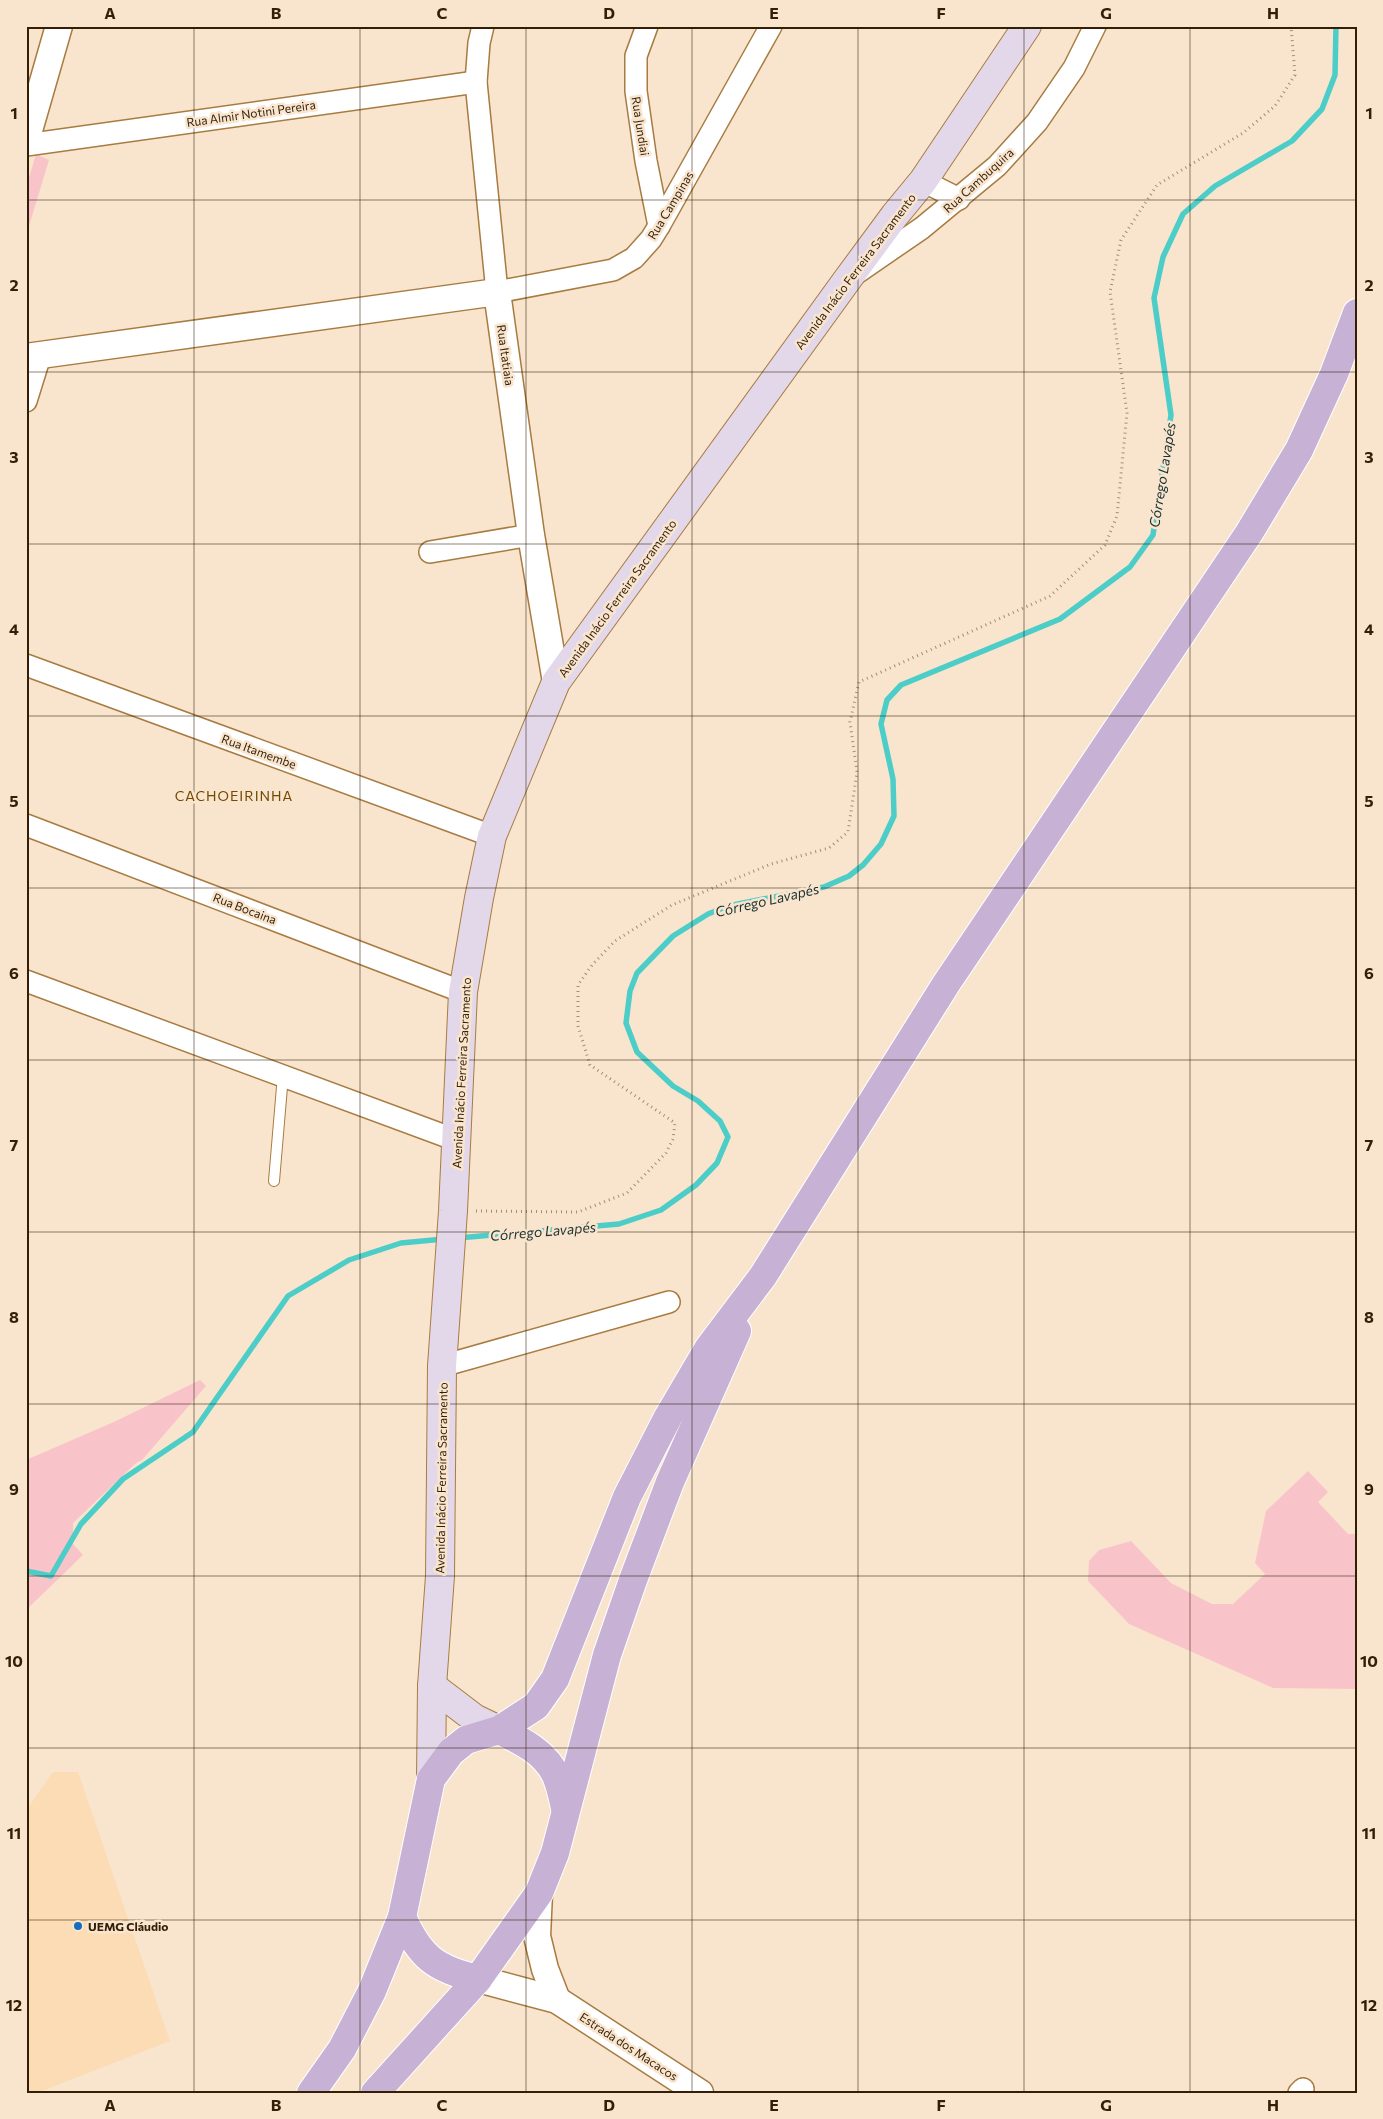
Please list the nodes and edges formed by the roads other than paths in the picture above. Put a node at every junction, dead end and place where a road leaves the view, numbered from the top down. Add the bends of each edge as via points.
1 (59, 26) edge
2 (484, 26) edge
3 (647, 26) edge
4 (771, 26) edge
5 (1027, 26) edge
6 (1095, 26) edge
7 (476, 82) junction
8 (26, 141) edge
9 (26, 145) edge
10 (923, 181) junction
11 (959, 199) junction
12 (659, 226) junction
13 (847, 280) junction
14 (497, 292) junction
15 (1357, 313) edge
16 (33, 357) edge
17 (26, 401) edge
18 (531, 535) junction
19 (430, 552) dead end
20 (26, 665) edge
21 (556, 682) junction
22 (26, 825) edge
23 (492, 836) junction
24 (26, 981) edge
25 (464, 992) junction
26 (284, 1076) junction
27 (456, 1140) junction
28 (274, 1181) dead end
29 (763, 1276) junction
30 (669, 1302) dead end
31 (442, 1366) junction
32 (432, 1686) junction
33 (499, 1730) junction
34 (431, 1779) junction
35 (565, 1808) junction
36 (539, 1893) junction
37 (402, 1917) junction
38 (478, 1979) junction
39 (557, 2000) junction
40 (311, 2093) edge
41 (375, 2093) edge
42 (700, 2093) edge

1 - 8 street
2 - 7 street, Rua Itatiaia via 479,42
3 - 12 street, Rua Jundiai via 636,56 636,91
4 - 12 street, Rua Campinas
5 - 10 main road, Avenida Inácio Ferreira Sacramento
6 - 11 street, Rua Cambuquira via 1074,68 1036,122 997,166
7 - 9 street, Rua Almir Notini Pereira
7 - 14 street, Rua Itatiaia
10 - 11 street
10 - 13 main road, Avenida Inácio Ferreira Sacramento
11 - 13 street, Rua Cambuquira
12 - 14 street, Rua Campinas via 634,258 613,270
13 - 21 main road, Avenida Inácio Ferreira Sacramento
14 - 16 street
14 - 18 street, Rua Itatiaia
15 - 29 main road via 1334,374 1299,450 1249,533 946,984
16 - 17 street
18 - 19 street
18 - 21 street, Rua Itatiaia
20 - 23 street, Rua Itamembe
21 - 23 main road, Avenida Inácio Ferreira Sacramento
22 - 25 street, Rua Bocaina
23 - 25 main road, Avenida Inácio Ferreira Sacramento
24 - 26 street
25 - 27 main road, Avenida Inácio Ferreira Sacramento
26 - 27 street
26 - 28 lane
27 - 31 main road, Avenida Inácio Ferreira Sacramento
29 - 33 main road via 708,1349 631,1488 555,1679 536,1706
29 - 35 main road via 709,1390 633,1580 607,1655
30 - 31 street
31 - 32 main road, Avenida Inácio Ferreira Sacramento via 440,1576
32 - 33 main road via 474,1718
32 - 34 main road, Avenida Inácio Ferreira Sacramento
33 - 34 main road via 466,1740 451,1752
33 - 35 main road via 529,1744 546,1761 557,1777
34 - 37 main road
35 - 36 main road via 555,1853
36 - 38 main road
36 - 39 street via 538,1936 544,1969
37 - 38 main road via 412,1941 430,1960 452,1973
37 - 40 main road via 372,1990 342,2049
38 - 39 street, Estrada dos Macacos
38 - 41 main road
39 - 42 street, Estrada dos Macacos

